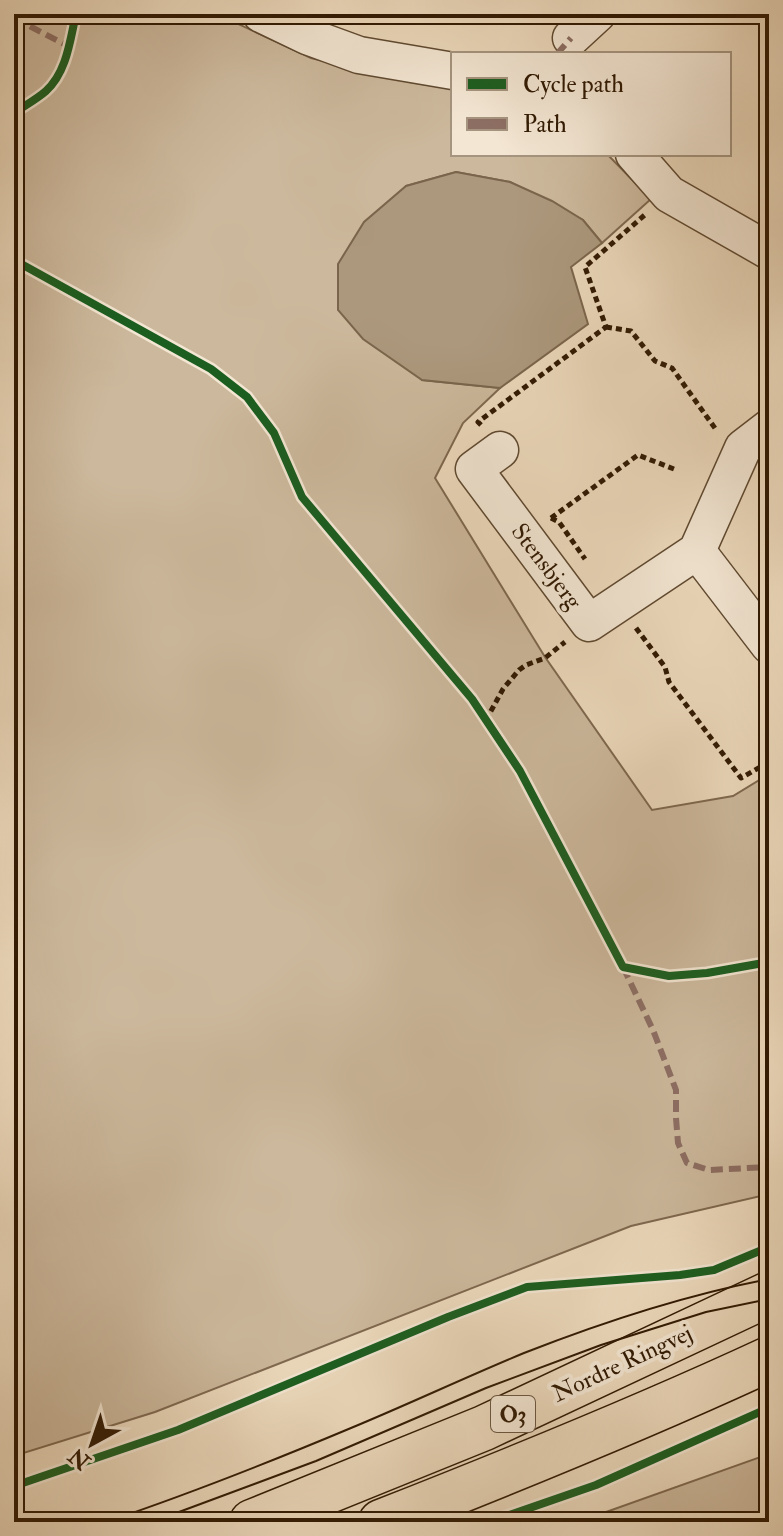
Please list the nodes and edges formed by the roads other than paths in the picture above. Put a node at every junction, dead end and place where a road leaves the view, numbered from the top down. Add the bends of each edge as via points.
1 (261, 14) edge
2 (451, 71) edge
3 (636, 156) edge
4 (769, 251) edge
5 (756, 438) edge
6 (500, 450) road end
7 (697, 551) junction
8 (769, 645) edge
9 (769, 1294) edge
10 (769, 1359) edge
11 (252, 1522) edge
12 (381, 1522) edge

1 - 2 street via 359,55
3 - 4 street via 669,194
5 - 7 street
6 - 7 street, Stensbjerg via 474,469 589,623
7 - 8 street
9 - 11 main road, Nordre Ringvej / O3 via 484,1428
10 - 12 main road, O3

